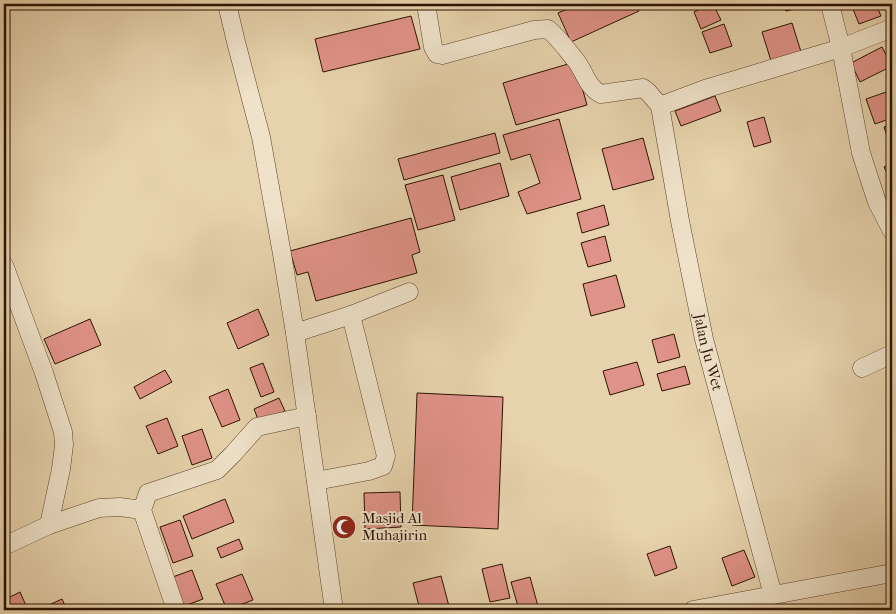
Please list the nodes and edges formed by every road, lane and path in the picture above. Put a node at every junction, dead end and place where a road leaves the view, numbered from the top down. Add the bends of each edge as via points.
1 (227, 4) edge
2 (426, 4) edge
3 (830, 4) edge
4 (892, 28) edge
5 (840, 48) junction
6 (660, 106) junction
7 (892, 231) edge
8 (4, 265) edge
9 (409, 292) dead end
10 (351, 315) junction
11 (295, 333) junction
12 (892, 354) edge
13 (862, 368) dead end
14 (307, 416) junction
15 (316, 481) junction
16 (142, 510) junction
17 (49, 525) junction
18 (4, 546) edge
19 (892, 573) edge
20 (773, 594) junction
21 (176, 610) edge
22 (334, 610) edge
23 (694, 610) edge

1 - 11 street via 261,137
2 - 6 street via 437,54 442,56 548,29 578,64 595,91 601,94 643,88
3 - 5 street
4 - 5 street
5 - 6 street
5 - 7 street via 861,153 877,202
6 - 20 street, Jalan Ju Wet via 704,339
8 - 17 street via 63,432 61,469
9 - 10 street
10 - 11 street
10 - 15 street via 386,456 383,466 369,472
11 - 14 street
12 - 13 street
14 - 15 street
14 - 16 street via 257,427 217,470 148,493
15 - 22 street
16 - 17 street via 98,508
16 - 21 street
17 - 18 street
19 - 20 street
20 - 23 street

